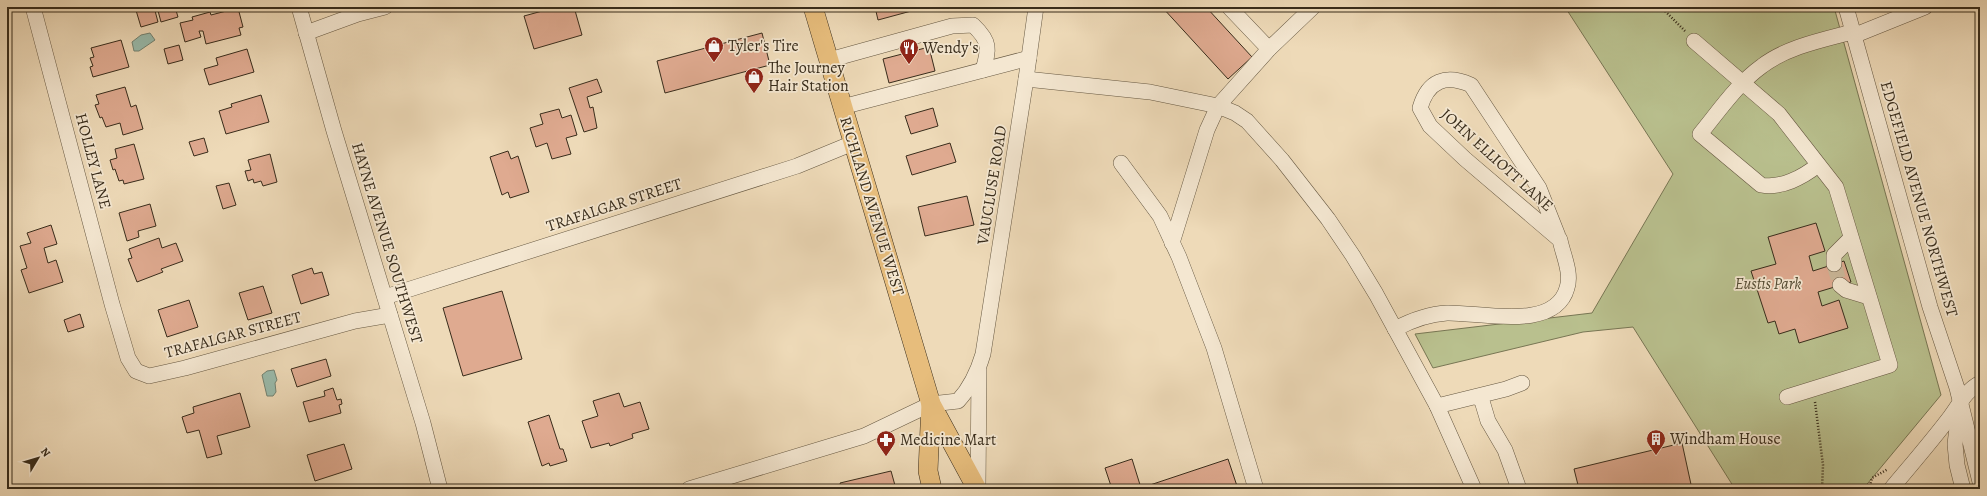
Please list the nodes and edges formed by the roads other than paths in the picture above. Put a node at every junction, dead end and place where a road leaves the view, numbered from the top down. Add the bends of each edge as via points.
1 (33, 7) edge
2 (299, 7) edge
3 (385, 7) edge
4 (813, 7) edge
5 (1036, 7) edge
6 (1229, 7) edge
7 (1313, 7) edge
8 (1846, 7) edge
9 (1924, 7) edge
10 (306, 33) junction
11 (1853, 34) junction
12 (1694, 40) road end
13 (1269, 49) junction
14 (1029, 58) junction
15 (830, 60) junction
16 (983, 70) junction
17 (1026, 79) junction
18 (1744, 83) junction
19 (1218, 106) junction
20 (842, 107) junction
21 (853, 143) junction
22 (1121, 163) dead end
23 (1818, 165) junction
24 (1851, 238) junction
25 (1560, 240) junction
26 (1172, 243) junction
27 (1834, 264) tunnel mouth
28 (1840, 285) dead end
29 (385, 297) junction
30 (1869, 297) junction
31 (390, 314) junction
32 (118, 324) joint
33 (1395, 329) junction
34 (979, 368) junction
35 (1522, 383) dead end
36 (1980, 383) edge
37 (1477, 397) junction
38 (1787, 397) dead end
39 (1960, 401) junction
40 (931, 404) junction
41 (1437, 406) junction
42 (1980, 482) edge
43 (440, 489) edge
44 (689, 489) edge
45 (932, 489) edge
46 (977, 489) edge
47 (1256, 489) edge
48 (1474, 489) edge
49 (1519, 489) edge
50 (1891, 489) edge
51 (1963, 489) edge

1 - 32 street, HOLLEY LANE
2 - 10 street, HAYNE AVENUE SOUTHWEST
3 - 10 street
4 - 15 main road, RICHLAND AVENUE WEST
5 - 14 street, VAUCLUSE ROAD
6 - 13 street
7 - 13 street
8 - 11 street, EDGEFIELD AVENUE NORTHWEST
9 - 11 street
10 - 29 street, HAYNE AVENUE SOUTHWEST
11 - 18 street via 1813,42 1783,55 1762,66
11 - 39 street, EDGEFIELD AVENUE NORTHWEST via 1930,307
12 - 18 street
13 - 19 street
14 - 16 street
14 - 17 street, VAUCLUSE ROAD
15 - 16 street via 952,26 973,26 982,33 989,50
15 - 20 main road, RICHLAND AVENUE WEST
16 - 20 street
17 - 19 street via 1150,92
17 - 34 street, VAUCLUSE ROAD via 984,354
18 - 23 street via 1779,114
18 - 23 street via 1700,134 1761,185 1769,187 1804,176
19 - 26 street via 1207,130
19 - 33 street via 1247,121 1282,160 1353,256
20 - 21 main road, RICHLAND AVENUE WEST
21 - 29 street, TRAFALGAR STREET via 797,166
21 - 40 main road, RICHLAND AVENUE WEST
22 - 26 street via 1160,216
23 - 24 street via 1836,187
24 - 27 street via 1834,255
24 - 30 street
25 - 25 street, JOHN ELLIOTT LANE via 1538,188 1471,85 1459,80 1445,80 1432,85 1422,98 1420,108 1430,126
25 - 33 street, JOHN ELLIOTT LANE via 1569,276 1568,288 1562,300 1552,307 1524,316 1436,314 1416,318
26 - 47 street via 1214,348
28 - 30 street via 1846,290
29 - 31 street, HAYNE AVENUE SOUTHWEST
30 - 38 street via 1890,365
31 - 32 street, TRAFALGAR STREET via 150,376 136,371 131,366
31 - 43 street, HAYNE AVENUE SOUTHWEST
33 - 41 street
34 - 40 street via 958,401
34 - 46 street
35 - 37 street
36 - 39 street
37 - 41 street
37 - 49 street via 1482,401 1488,421 1505,450
39 - 42 street, EDGEFIELD AVENUE NORTHWEST
39 - 50 street via 1951,416
39 - 51 street, EDGEFIELD AVENUE NORTHWEST via 1955,444
40 - 44 street via 864,436
40 - 45 main road, RICHLAND AVENUE WEST via 928,471
40 - 46 main road, RICHLAND AVENUE WEST
41 - 48 street

